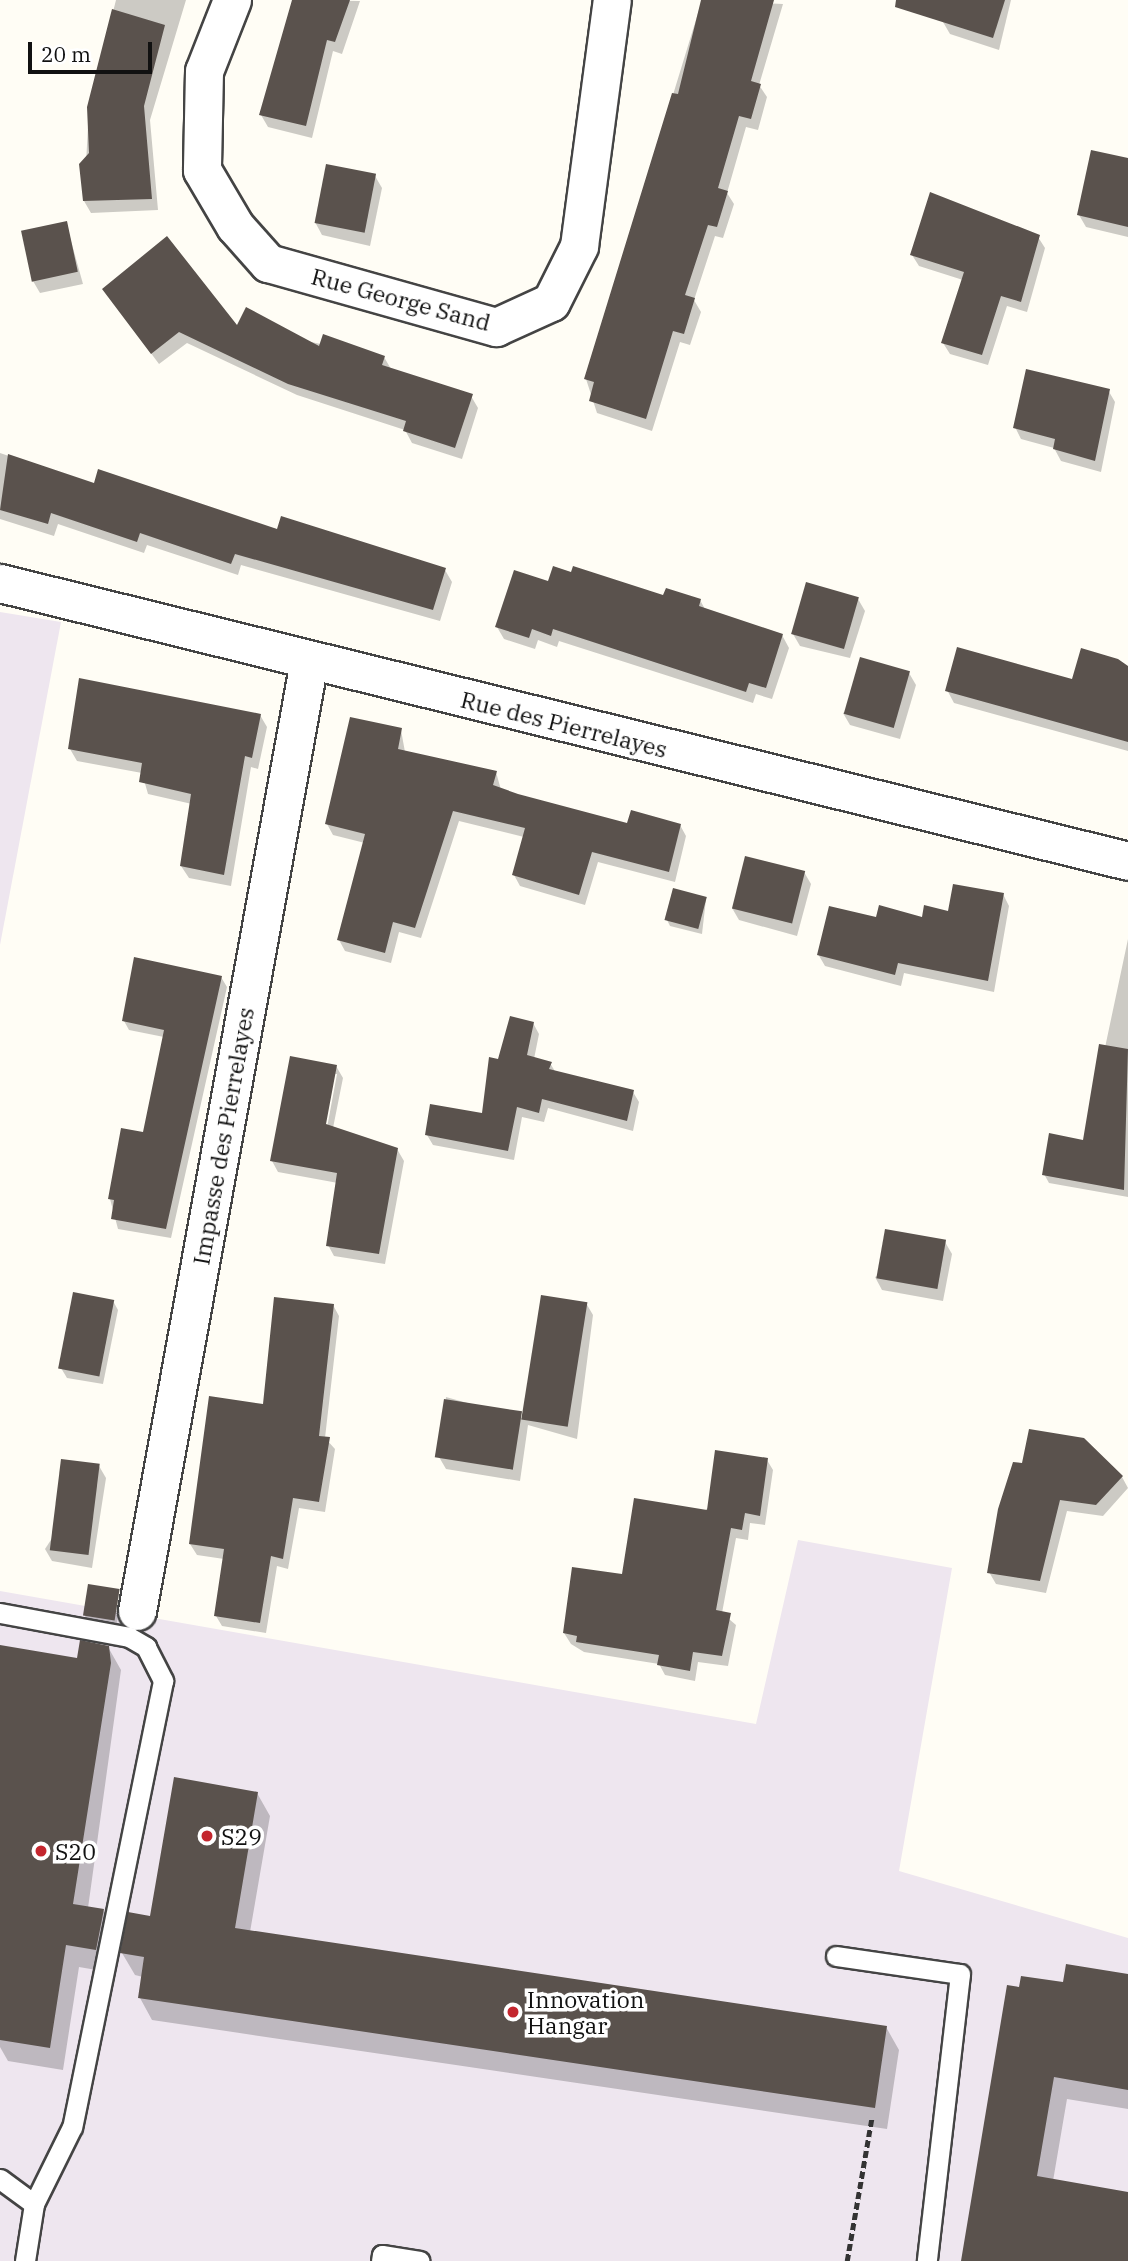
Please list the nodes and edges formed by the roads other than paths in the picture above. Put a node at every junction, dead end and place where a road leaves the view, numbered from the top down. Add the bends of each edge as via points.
1 (232, 0) edge
2 (612, 0) edge
3 (0, 583) edge
4 (309, 661) junction
5 (1128, 861) edge
6 (137, 1611) dead end
7 (0, 1614) edge
8 (836, 1956) dead end
9 (0, 2179) edge
10 (34, 2204) junction
11 (25, 2261) edge
12 (381, 2261) edge
13 (420, 2261) edge
14 (927, 2261) edge

1 - 2 street, Rue George Sand via 204,71 202,170 235,226 268,263 496,327 551,302 579,246
3 - 4 street, Rue des Pierrelayes
4 - 5 street, Rue des Pierrelayes
4 - 6 street, Impasse des Pierrelayes
7 - 10 lane via 129,1637 146,1647 163,1681 72,2127
8 - 14 lane via 960,1974
9 - 10 lane
10 - 11 lane
12 - 13 lane via 382,2255

